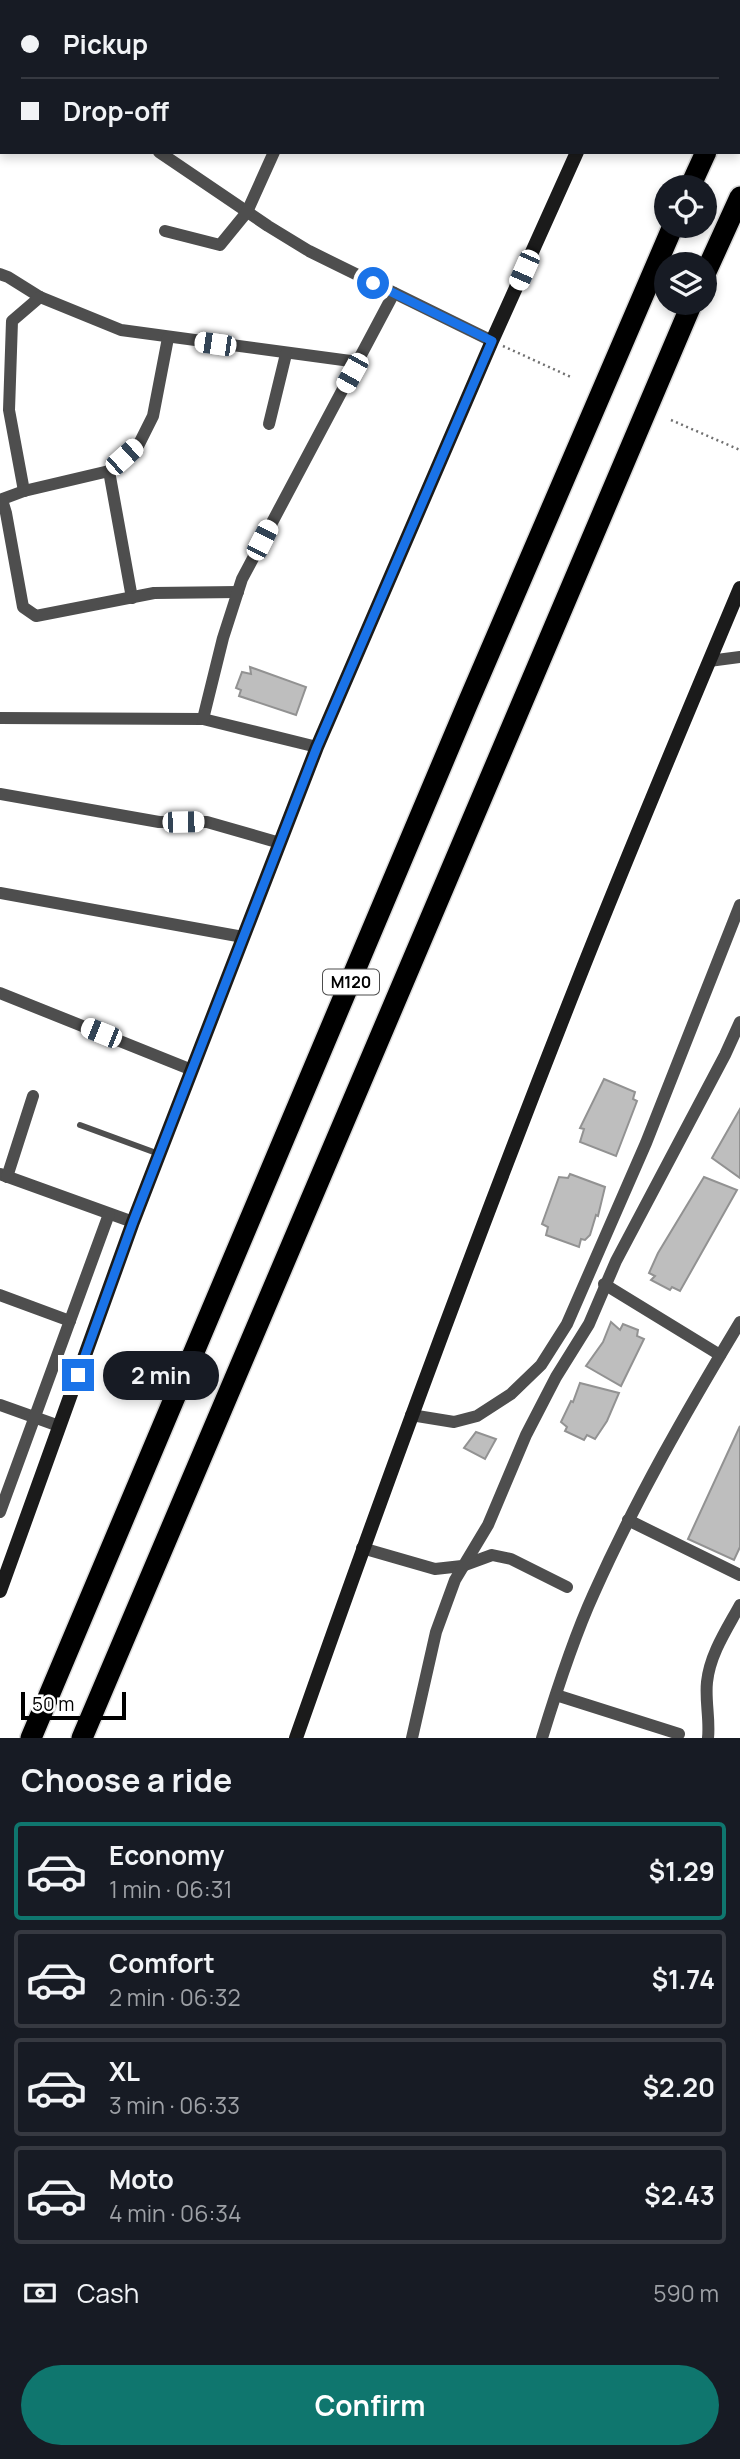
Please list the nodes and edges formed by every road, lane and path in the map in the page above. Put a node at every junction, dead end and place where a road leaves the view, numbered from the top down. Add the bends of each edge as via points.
1 (162, 154) edge
2 (273, 154) edge
3 (576, 154) edge
4 (705, 154) edge
5 (696, 175) edge
6 (740, 197) edge
7 (247, 212) junction
8 (164, 231) dead end
9 (668, 238) edge
10 (715, 252) edge
11 (0, 274) edge
12 (394, 293) junction
13 (40, 297) junction
14 (687, 315) edge
15 (6, 321) edge
16 (167, 338) junction
17 (492, 341) junction
18 (286, 354) junction
19 (358, 362) junction
20 (573, 378) dead end
21 (671, 420) dead end
22 (269, 424) dead end
23 (740, 450) edge
24 (109, 471) junction
25 (24, 491) junction
26 (1, 500) edge
27 (740, 588) edge
28 (238, 592) junction
29 (132, 598) junction
30 (740, 657) edge
31 (709, 661) junction
32 (0, 718) edge
33 (203, 719) junction
34 (317, 747) junction
35 (0, 794) edge
36 (280, 843) junction
37 (0, 893) edge
38 (740, 905) edge
39 (243, 937) junction
40 (0, 993) edge
41 (740, 1022) edge
42 (192, 1070) junction
43 (33, 1096) dead end
44 (80, 1125) dead end
45 (159, 1154) junction
46 (4, 1175) edge
47 (109, 1214) junction
48 (133, 1222) junction
49 (604, 1284) junction
50 (0, 1295) edge
51 (70, 1321) junction
52 (740, 1322) edge
53 (720, 1355) junction
54 (0, 1405) edge
55 (411, 1415) junction
56 (35, 1417) junction
57 (59, 1426) junction
58 (0, 1512) edge
59 (628, 1520) junction
60 (362, 1548) junction
61 (462, 1566) junction
62 (740, 1575) edge
63 (567, 1587) dead end
64 (0, 1591) edge
65 (740, 1605) edge
66 (556, 1695) junction
67 (679, 1734) dead end
68 (31, 1738) edge
69 (82, 1738) edge
70 (296, 1738) edge
71 (412, 1738) edge
72 (542, 1738) edge
73 (708, 1738) edge

1 - 7 street
2 - 7 street
3 - 17 street
4 - 5 highway
6 - 10 highway
7 - 8 street via 220,245
7 - 12 street via 309,251
9 - 68 highway, M120
11 - 13 street
12 - 17 street
12 - 19 street
13 - 15 street
13 - 16 street via 121,330
14 - 69 highway, M120
15 - 25 street via 9,410
16 - 18 street
16 - 24 street via 153,416 139,444
17 - 20 path
17 - 34 street
18 - 19 street
18 - 22 street
19 - 28 street
21 - 23 path
24 - 25 street
24 - 29 street
25 - 26 street
26 - 29 street via 27,612 36,616
27 - 31 street
28 - 29 street via 154,593
28 - 33 street
30 - 31 street
31 - 55 street via 568,1006
32 - 33 street
33 - 34 street
34 - 36 street
35 - 36 street via 159,822 207,821
36 - 39 street
37 - 39 street
38 - 55 street via 646,1143 567,1324 541,1365 511,1394 477,1416 454,1422
39 - 42 street
40 - 42 street
41 - 49 street
42 - 45 street
43 - 46 street
44 - 45 lane
45 - 48 street
46 - 47 street
47 - 48 street
47 - 51 street
48 - 57 street
49 - 53 street
49 - 61 street via 589,1324 526,1435 488,1525
50 - 51 street
51 - 56 street
52 - 53 street
53 - 59 street
54 - 56 street
55 - 60 street
56 - 57 street
56 - 58 street
57 - 64 street
59 - 62 street
59 - 66 street via 593,1595
60 - 61 street via 435,1569
60 - 70 street
61 - 63 street via 492,1555 502,1557
61 - 71 street via 436,1632
65 - 73 street via 710,1668
66 - 67 street
66 - 72 street

